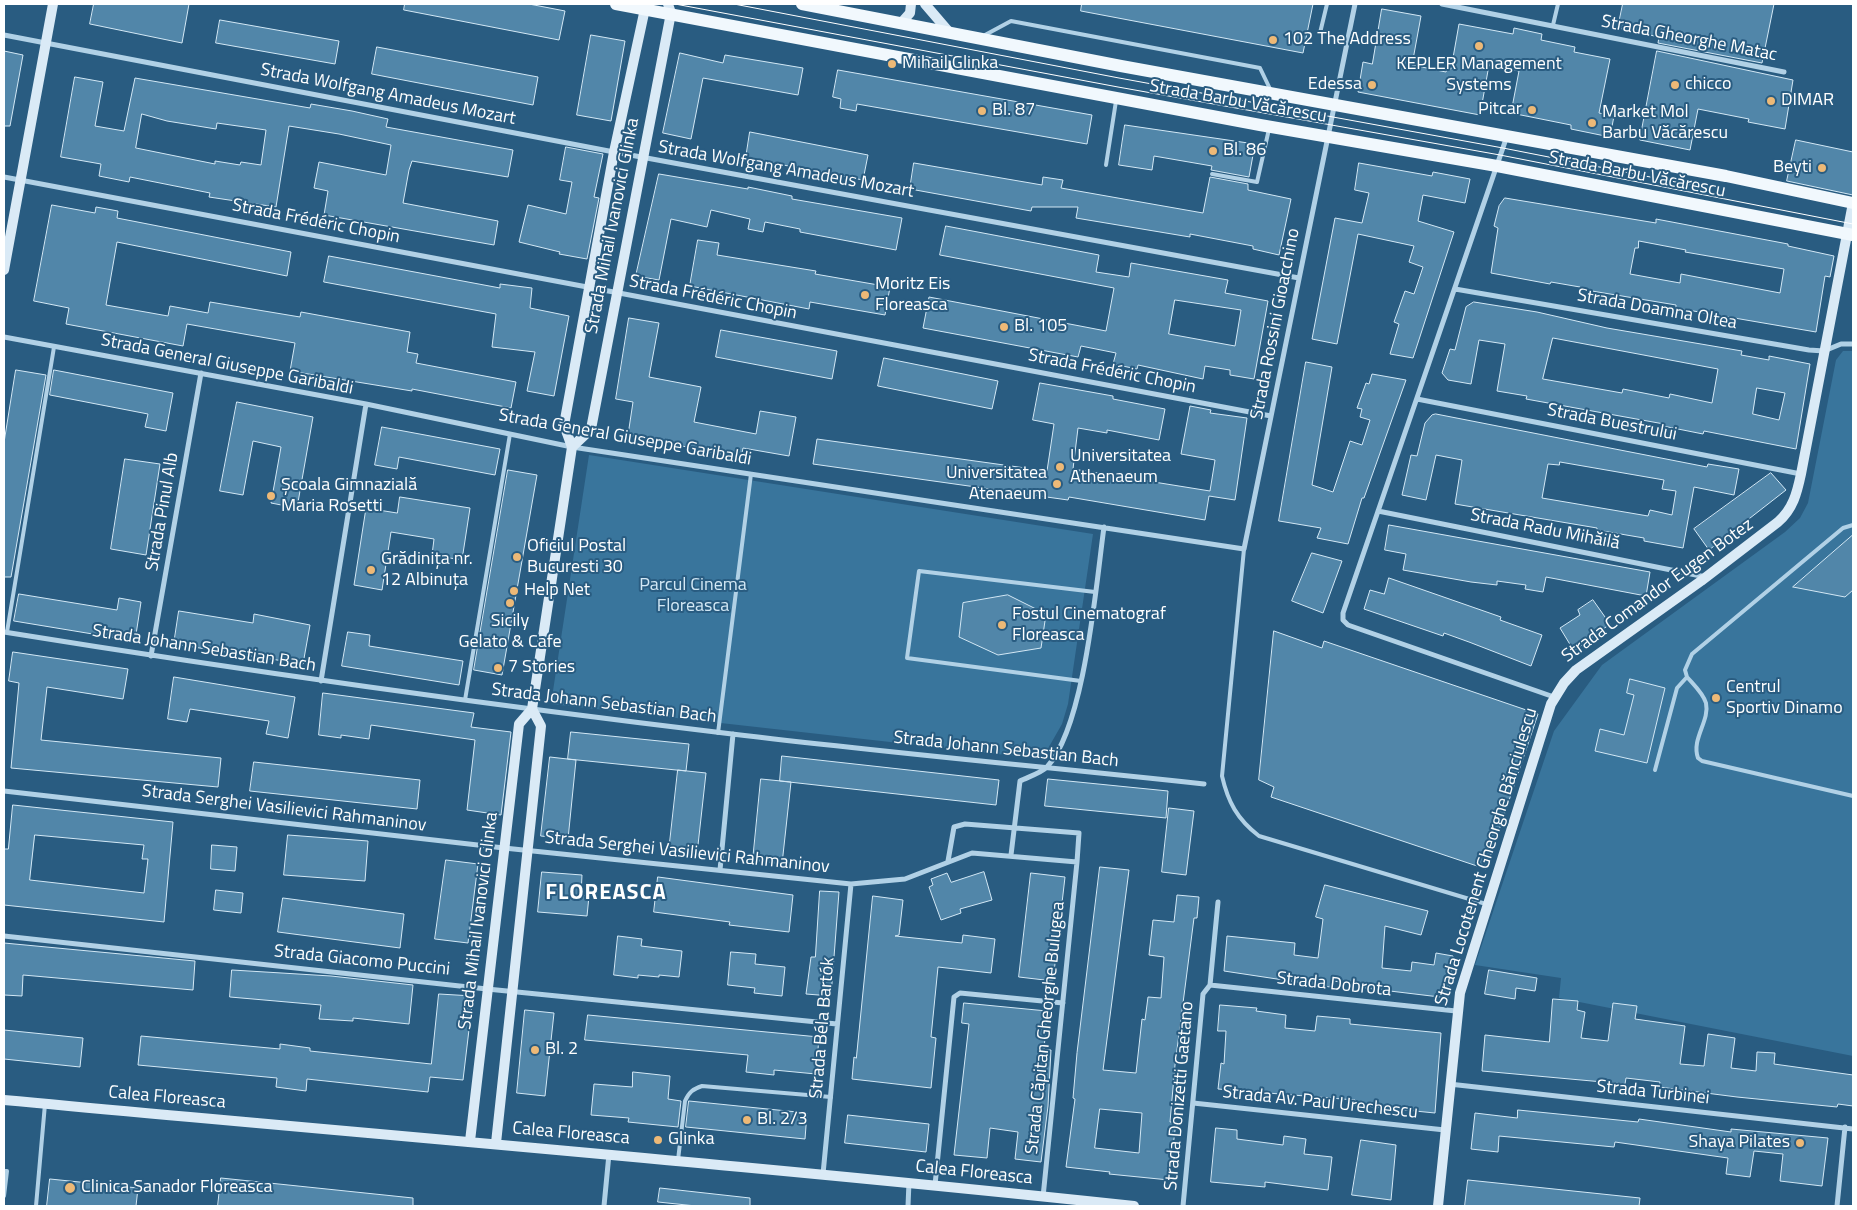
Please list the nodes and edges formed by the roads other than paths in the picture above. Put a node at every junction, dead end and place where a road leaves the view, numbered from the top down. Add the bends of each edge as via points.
1 (53, 4) edge
2 (616, 4) edge
3 (802, 4) edge
4 (912, 4) edge
5 (925, 4) edge
6 (1327, 4) edge
7 (1355, 4) edge
8 (1442, 4) edge
9 (1558, 4) edge
10 (645, 6) edge
11 (669, 8) edge
12 (902, 22) junction
13 (1553, 25) junction
14 (949, 32) junction
15 (1320, 33) dead end
16 (4, 35) edge
17 (981, 38) junction
18 (45, 43) junction
19 (1784, 72) dead end
20 (1272, 93) junction
21 (1117, 99) junction
22 (1334, 104) junction
23 (1270, 127) junction
24 (1507, 135) junction
25 (1328, 136) junction
26 (614, 152) junction
27 (642, 157) junction
28 (1106, 165) dead end
29 (1497, 166) junction
30 (1212, 174) dead end
31 (4, 177) edge
32 (20, 180) junction
33 (1853, 203) edge
34 (1850, 235) edge
35 (4, 270) edge
36 (1299, 278) junction
37 (589, 289) junction
38 (1455, 289) junction
39 (615, 293) junction
40 (4, 337) edge
41 (1853, 344) edge
42 (54, 346) junction
43 (1824, 351) junction
44 (201, 373) junction
45 (1417, 398) junction
46 (366, 404) junction
47 (1271, 416) junction
48 (510, 434) junction
49 (572, 447) junction
50 (750, 474) junction
51 (1802, 474) junction
52 (1378, 511) junction
53 (1853, 525) edge
54 (1104, 527) junction
55 (1244, 549) junction
56 (1706, 577) junction
57 (1096, 592) junction
58 (6, 632) edge
59 (151, 656) junction
60 (1687, 677) junction
61 (1081, 680) junction
62 (320, 681) junction
63 (1554, 697) junction
64 (465, 700) junction
65 (532, 709) junction
66 (718, 732) junction
67 (733, 734) junction
68 (1046, 768) junction
69 (1655, 770) dead end
70 (1204, 784) dead end
71 (4, 791) edge
72 (1853, 796) edge
73 (1013, 827) junction
74 (504, 848) junction
75 (528, 850) junction
76 (1011, 855) junction
77 (948, 861) junction
78 (1077, 862) junction
79 (720, 870) junction
80 (851, 884) junction
81 (1218, 902) dead end
82 (1486, 904) junction
83 (4, 936) edge
84 (1210, 985) junction
85 (487, 989) junction
86 (512, 991) junction
87 (1063, 1003) junction
88 (1456, 1012) junction
89 (838, 1024) junction
90 (1449, 1084) junction
91 (831, 1097) junction
92 (4, 1100) edge
93 (1193, 1103) junction
94 (45, 1104) junction
95 (1845, 1127) junction
96 (1853, 1129) edge
97 (1445, 1130) junction
98 (470, 1141) junction
99 (496, 1143) junction
100 (609, 1154) junction
101 (678, 1160) junction
102 (4, 1170) edge
103 (823, 1174) junction
104 (909, 1182) junction
105 (935, 1185) junction
106 (4, 1196) edge
107 (1043, 1196) junction
108 (36, 1206) edge
109 (604, 1206) edge
110 (908, 1206) edge
111 (1134, 1206) edge
112 (1184, 1206) edge
113 (1438, 1206) edge
114 (1837, 1206) edge

1 - 18 street
2 - 10 main road, Strada Barbu Văcărescu
3 - 12 main road, Strada Barbu Văcărescu
4 - 12 street via 910,13
5 - 14 street
6 - 15 lane
7 - 22 street
8 - 13 street, Strada Gheorghe Matac
9 - 13 lane
10 - 11 main road, Strada Barbu Văcărescu
10 - 26 street, Strada Mihail Ivanovici Glinka
11 - 21 main road, Strada Barbu Văcărescu
11 - 27 street, Strada Mihail Ivanovici Glinka
12 - 14 main road, Strada Barbu Văcărescu
13 - 19 street, Strada Gheorghe Matac
14 - 17 main road, Strada Barbu Văcărescu
16 - 18 street, Strada Wolfgang Amadeus Mozart
17 - 20 main road, Strada Barbu Văcărescu
17 - 20 lane via 1011,21 1260,68
18 - 26 street, Strada Wolfgang Amadeus Mozart
18 - 32 street
20 - 22 main road, Strada Barbu Văcărescu
21 - 23 main road, Strada Barbu Văcărescu
21 - 28 lane
22 - 24 main road, Strada Barbu Văcărescu
22 - 25 street, Strada Rossini Gioacchino
23 - 25 main road, Strada Barbu Văcărescu
23 - 30 lane via 1257,182
24 - 29 street
24 - 33 main road, Strada Barbu Văcărescu
25 - 29 main road, Strada Barbu Văcărescu
25 - 36 street, Strada Rossini Gioacchino
26 - 27 street, Strada Wolfgang Amadeus Mozart
26 - 37 street, Strada Mihail Ivanovici Glinka
27 - 36 street, Strada Wolfgang Amadeus Mozart
27 - 39 street, Strada Mihail Ivanovici Glinka
29 - 34 main road, Strada Barbu Văcărescu
29 - 38 street
31 - 32 street, Strada Frédéric Chopin
32 - 35 street
32 - 37 street, Strada Frédéric Chopin
33 - 34 street, Strada Comandor Eugen Botez
34 - 43 street, Strada Comandor Eugen Botez
36 - 47 street, Strada Rossini Gioacchino
37 - 39 street, Strada Frédéric Chopin
37 - 49 street, Strada Mihail Ivanovici Glinka via 564,425
38 - 43 street, Strada Doamna Oltea
38 - 45 street
39 - 47 street, Strada Frédéric Chopin
39 - 49 street, Strada Mihail Ivanovici Glinka via 591,429
40 - 42 street, Strada General Giuseppe Garibaldi
41 - 43 street, Strada Doamna Oltea via 1841,344
42 - 44 street, Strada General Giuseppe Garibaldi
42 - 58 lane
43 - 51 street, Strada Comandor Eugen Botez
44 - 46 street, Strada General Giuseppe Garibaldi
44 - 59 street, Strada Pinul Alb
45 - 51 street, Strada Buestrului
45 - 52 street
46 - 48 street, Strada General Giuseppe Garibaldi
46 - 62 street
47 - 55 street, Strada Rossini Gioacchino
48 - 49 street, Strada General Giuseppe Garibaldi
48 - 64 lane
49 - 50 street, Strada General Giuseppe Garibaldi
49 - 65 street, Strada Mihail Ivanovici Glinka
50 - 54 street, Strada General Giuseppe Garibaldi
50 - 66 lane
51 - 56 street, Strada Comandor Eugen Botez via 1798,492 1786,515
52 - 56 street, Strada Radu Mihăilă
52 - 63 street via 1343,620 1348,625
53 - 60 lane via 1843,528 1692,654
54 - 55 street, Strada General Giuseppe Garibaldi
54 - 57 street
55 - 82 lane via 1222,776 1227,798 1235,812 1259,836
56 - 63 street, Strada Comandor Eugen Botez via 1576,670
57 - 61 street
57 - 61 lane via 919,571 907,658
58 - 59 street, Strada Johann Sebastian Bach
59 - 62 street, Strada Johann Sebastian Bach
60 - 69 lane via 1677,688
60 - 72 lane via 1702,694 1707,708 1696,746 1698,758 1702,761
61 - 68 street via 1064,738
62 - 64 street, Strada Johann Sebastian Bach
63 - 82 street, Strada Locotenent Gheorghe Bănciulescu
64 - 65 street, Strada Johann Sebastian Bach
65 - 66 street, Strada Johann Sebastian Bach
65 - 74 street, Strada Mihail Ivanovici Glinka via 519,724
65 - 75 street, Strada Mihail Ivanovici Glinka via 541,726
66 - 67 street, Strada Johann Sebastian Bach
67 - 68 street, Strada Johann Sebastian Bach
67 - 79 street
68 - 70 street, Strada Johann Sebastian Bach
68 - 73 street via 1020,782
71 - 74 street, Strada Serghei Vasilievici Rahmaninov
73 - 76 street
73 - 77 street, Strada Căpitan Gheorghe Bulugea via 965,824 954,827
73 - 78 street, Strada Căpitan Gheorghe Bulugea via 1079,834
74 - 75 street, Strada Serghei Vasilievici Rahmaninov
74 - 85 street, Strada Mihail Ivanovici Glinka
75 - 79 street, Strada Serghei Vasilievici Rahmaninov
75 - 86 street, Strada Mihail Ivanovici Glinka
76 - 77 street, Strada Serghei Vasilievici Rahmaninov via 972,853
76 - 78 street
77 - 80 street, Strada Serghei Vasilievici Rahmaninov via 904,879
78 - 87 street, Strada Căpitan Gheorghe Bulugea
79 - 80 street, Strada Serghei Vasilievici Rahmaninov
80 - 89 street, Strada Béla Bartók
81 - 84 street, Strada Donizetti Gaetano
82 - 88 street, Strada Locotenent Gheorghe Bănciulescu
83 - 85 street, Strada Giacomo Puccini
84 - 88 street, Strada Dobrota
84 - 93 street, Strada Donizetti Gaetano via 1203,994
85 - 86 street, Strada Giacomo Puccini
85 - 98 street, Strada Mihail Ivanovici Glinka
86 - 89 street, Strada Giacomo Puccini
86 - 99 street, Strada Mihail Ivanovici Glinka
87 - 105 street via 960,993 954,997
87 - 107 street, Strada Căpitan Gheorghe Bulugea
88 - 90 street, Strada Locotenent Gheorghe Bănciulescu
89 - 91 street, Strada Béla Bartók
90 - 95 street, Strada Turbinei
90 - 97 street, Strada Locotenent Gheorghe Bănciulescu
91 - 101 lane via 695,1088 685,1101
91 - 103 street, Strada Béla Bartók
92 - 94 street, Calea Floreasca
93 - 97 street, Strada Av. Paul Urechescu
93 - 112 street, Strada Donizetti Gaetano
94 - 98 street, Calea Floreasca
94 - 108 lane
95 - 96 street, Strada Turbinei
95 - 114 street
97 - 113 street, Strada Locotenent Gheorghe Bănciulescu
98 - 99 street, Calea Floreasca
99 - 100 street, Calea Floreasca
100 - 101 street, Calea Floreasca
100 - 109 street
101 - 103 street, Calea Floreasca
102 - 106 lane
103 - 104 street, Calea Floreasca
104 - 105 street, Calea Floreasca
104 - 110 street
105 - 107 street, Calea Floreasca
107 - 111 street, Calea Floreasca

